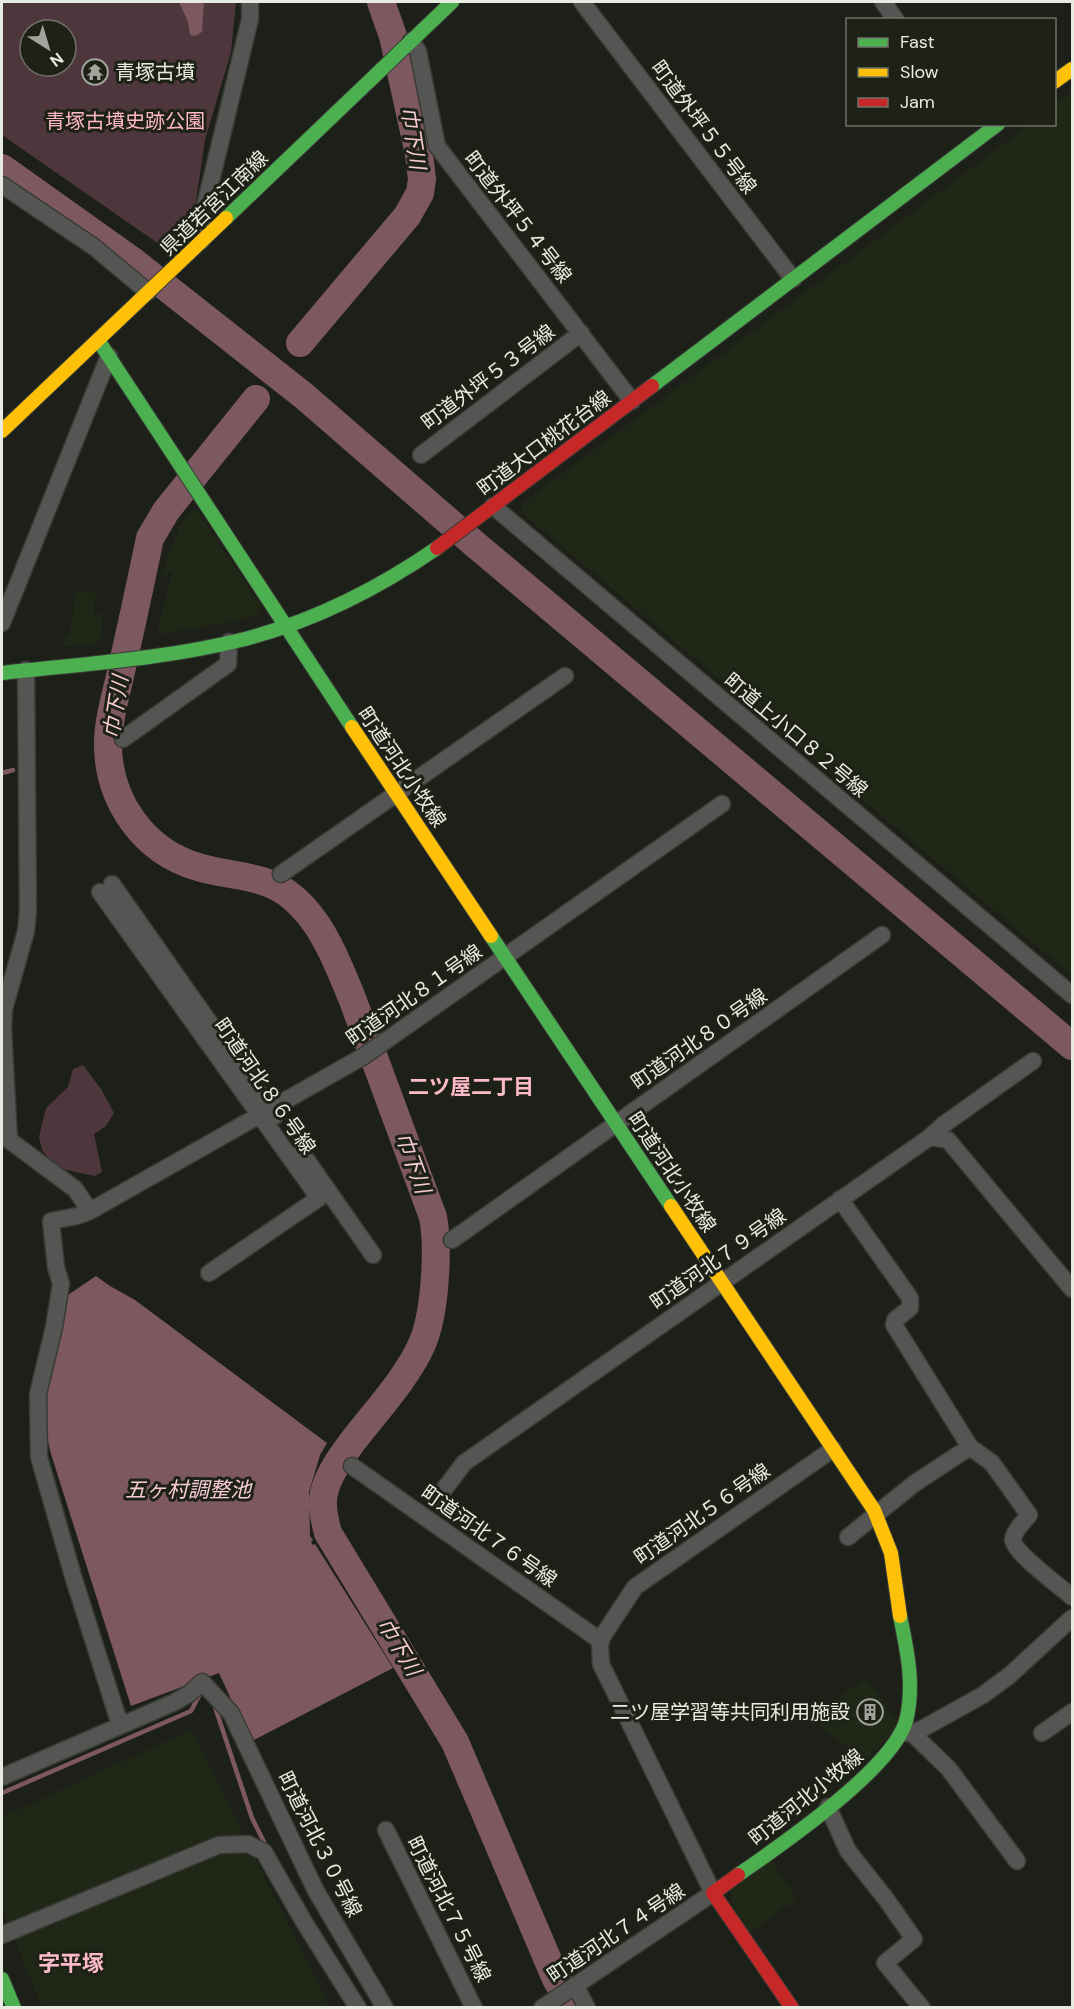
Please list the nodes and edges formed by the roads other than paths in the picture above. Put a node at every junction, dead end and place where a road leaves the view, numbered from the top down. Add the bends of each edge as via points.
1 (250, 2) edge
2 (452, 2) edge
3 (883, 2) edge
4 (588, 3) edge
5 (895, 18) edge
6 (409, 43) junction
7 (1072, 69) edge
8 (1056, 81) edge
9 (980, 130) edge
10 (2, 185) edge
11 (201, 241) junction
12 (793, 279) junction
13 (148, 292) junction
14 (581, 333) junction
15 (98, 340) junction
16 (109, 356) junction
17 (632, 401) junction
18 (2, 431) edge
19 (421, 455) dead end
20 (493, 506) junction
21 (2, 622) edge
22 (285, 626) junction
23 (229, 642) junction
24 (26, 670) junction
25 (2, 673) edge
26 (565, 676) dead end
27 (123, 739) dead end
28 (397, 794) junction
29 (722, 804) dead end
30 (281, 874) dead end
31 (106, 888) dead end
32 (882, 935) dead end
33 (506, 957) junction
34 (1072, 995) edge
35 (1033, 1061) dead end
36 (266, 1112) junction
37 (617, 1124) junction
38 (930, 1137) junction
39 (333, 1197) junction
40 (840, 1199) junction
41 (90, 1211) junction
42 (452, 1240) dead end
43 (373, 1255) dead end
44 (722, 1281) junction
45 (1072, 1289) edge
46 (970, 1447) junction
47 (833, 1449) junction
48 (352, 1466) dead end
49 (436, 1500) dead end
50 (876, 1515) junction
51 (848, 1537) dead end
52 (1072, 1597) edge
53 (1072, 1618) edge
54 (604, 1635) junction
55 (1072, 1712) edge
56 (120, 1725) junction
57 (907, 1733) junction
58 (1042, 1733) dead end
59 (2, 1777) edge
60 (828, 1807) junction
61 (386, 1830) dead end
62 (1017, 1861) dead end
63 (713, 1893) junction
64 (2, 1935) edge
65 (2, 1978) edge
66 (573, 1986) junction
67 (554, 2003) edge
68 (14, 2007) edge
69 (358, 2007) edge
70 (386, 2007) edge
71 (474, 2007) edge
72 (587, 2007) edge
73 (792, 2007) edge
74 (921, 2007) edge

1 - 11 street via 250,19 204,210
2 - 6 street, 県道若宮江南線
3 - 5 street
4 - 12 street, 町道外坪５５号線
6 - 11 street, 県道若宮江南線
6 - 14 street, 町道外坪５４号線 via 418,51 437,146
7 - 8 street
9 - 12 street, 町道大口桃花台線
10 - 13 street via 94,247
11 - 13 street, 県道若宮江南線
12 - 17 street, 町道大口桃花台線
13 - 15 street, 県道若宮江南線
14 - 17 street, 町道外坪５４号線
14 - 19 street, 町道外坪５３号線
15 - 16 street, 町道河北小牧線
15 - 18 street, 県道若宮江南線
16 - 21 street
16 - 22 street, 町道河北小牧線
17 - 20 street, 町道大口桃花台線
20 - 22 street, 町道大口桃花台線 via 408,568 325,611
20 - 34 street, 町道上小口８２号線
22 - 23 street, 町道大口桃花台線
22 - 28 street, 町道河北小牧線
23 - 24 street, 町道大口桃花台線 via 181,652
23 - 27 street via 228,664
24 - 25 street, 町道大口桃花台線
24 - 41 street via 28,911 4,1010 9,1140 75,1189
26 - 28 street
28 - 30 street
28 - 33 street, 町道河北小牧線
29 - 33 street, 町道河北８１号線
31 - 36 street
32 - 37 street, 町道河北８０号線
33 - 36 street, 町道河北８１号線 via 364,1056
33 - 37 street, 町道河北小牧線
35 - 38 street, 町道河北７９号線
36 - 39 street
36 - 39 street, 町道河北８６号線 via 319,1198 210,1277
36 - 41 street, 町道河北８１号線
37 - 42 street, 町道河北８０号線
37 - 44 street, 町道河北小牧線
38 - 40 street, 町道河北７９号線
38 - 45 street via 948,1140
39 - 43 street
40 - 44 street, 町道河北７９号線
40 - 46 street via 910,1298 910,1308 894,1325
41 - 56 street, 町道河北８１号線 via 51,1221 61,1284 38,1394 39,1457
44 - 47 street, 町道河北小牧線
44 - 49 street, 町道河北７９号線 via 464,1463
46 - 50 street via 915,1483
46 - 52 street via 992,1463 1029,1515 1014,1535 1018,1549
47 - 50 street, 町道河北小牧線
47 - 54 street, 町道河北５６号線 via 635,1587
48 - 54 street, 町道河北７６号線
50 - 51 street
50 - 57 street, 町道河北小牧線 via 891,1553 908,1653
53 - 57 street via 997,1685
54 - 63 street via 601,1664
55 - 58 street
56 - 59 street
56 - 70 street, 町道河北３０号線 via 175,1702 202,1682 231,1713 316,1891
57 - 60 street, 町道河北小牧線
57 - 62 street via 949,1769
60 - 63 street, 町道河北小牧線
60 - 74 street via 848,1851 914,1939 885,1963
61 - 71 street, 町道河北７５号線
63 - 66 street, 町道河北７４号線
63 - 73 street
64 - 69 street via 219,1845 248,1844 264,1852
65 - 68 street
66 - 67 street, 町道河北７４号線
66 - 72 street

